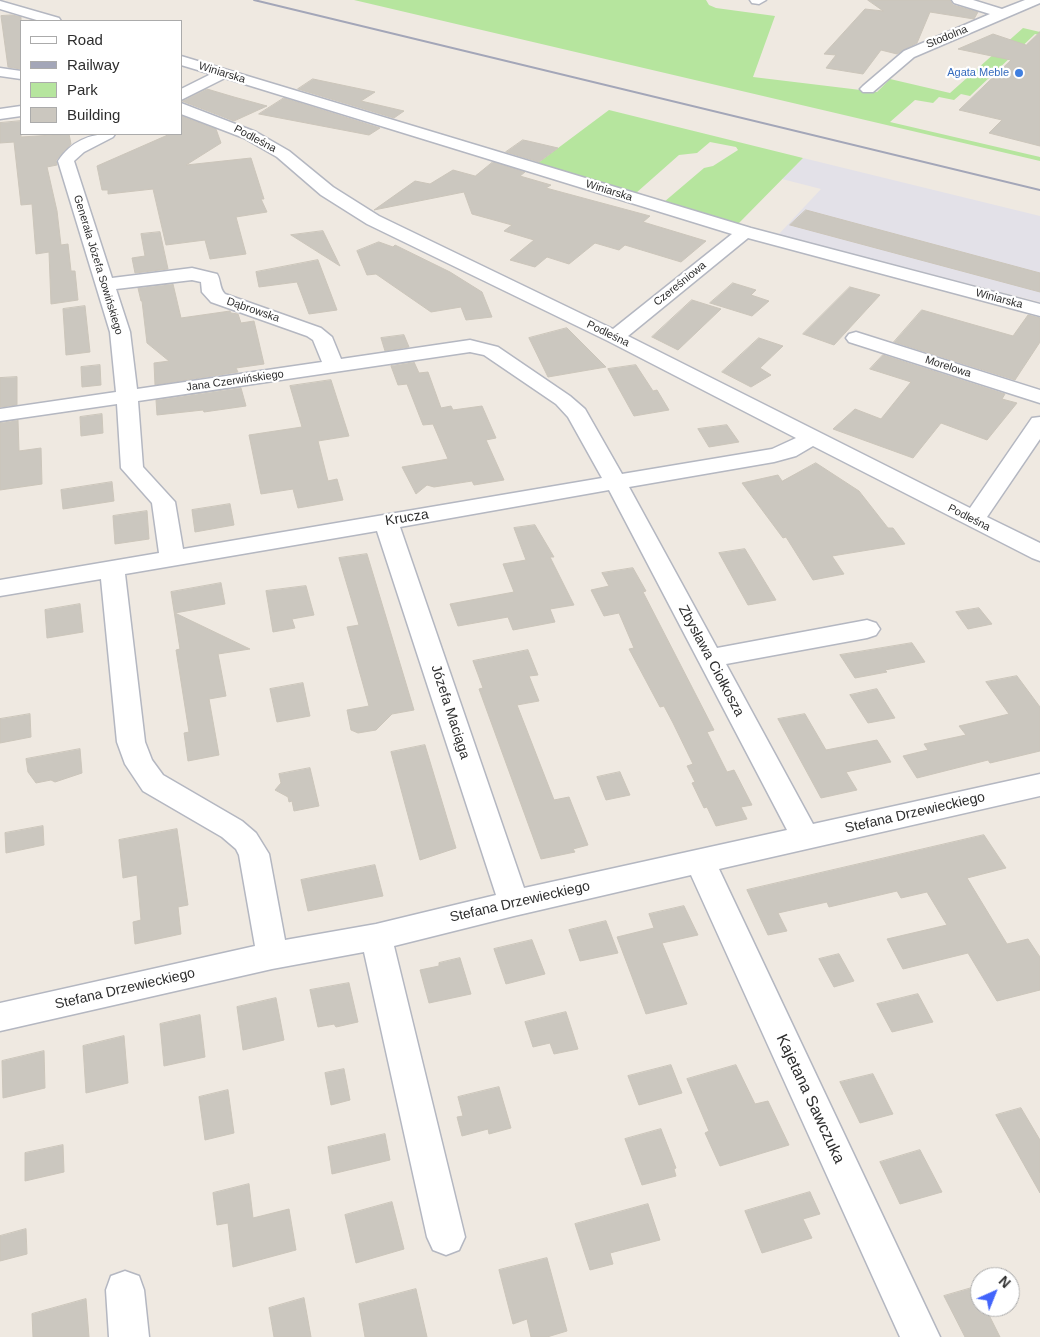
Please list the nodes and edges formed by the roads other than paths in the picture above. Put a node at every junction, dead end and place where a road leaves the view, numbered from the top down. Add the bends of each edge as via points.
1 (960, 0) edge
2 (1036, 0) edge
3 (0, 5) edge
4 (1003, 14) junction
5 (51, 20) edge
6 (182, 60) edge
7 (0, 72) edge
8 (224, 74) junction
9 (20, 75) edge
10 (868, 89) dead end
11 (182, 95) edge
12 (182, 108) edge
13 (20, 111) edge
14 (0, 114) edge
15 (105, 135) edge
16 (745, 232) junction
17 (105, 285) junction
18 (1040, 310) edge
19 (615, 337) junction
20 (856, 338) dead end
21 (334, 366) junction
22 (127, 396) junction
23 (1040, 397) edge
24 (0, 415) edge
25 (1040, 423) edge
26 (811, 438) junction
27 (616, 483) junction
28 (973, 520) junction
29 (386, 521) junction
30 (1040, 553) edge
31 (172, 558) junction
32 (112, 568) junction
33 (0, 588) edge
34 (867, 629) dead end
35 (710, 658) junction
36 (1040, 785) edge
37 (806, 839) junction
38 (700, 861) junction
39 (514, 903) junction
40 (376, 936) junction
41 (272, 956) junction
42 (0, 1017) edge
43 (446, 1237) dead end
44 (125, 1290) dead end
45 (129, 1337) edge
46 (920, 1337) edge

1 - 4 street
2 - 4 street, Stodolna
3 - 5 street
4 - 10 street, Stodolna via 909,54
6 - 8 street, Winiarska
7 - 9 street
8 - 11 street
8 - 16 street, Winiarska
12 - 19 street, Podleśna via 250,135 283,154 327,191 373,220
13 - 14 street
15 - 17 street, Generała Józefa Sowińskiego via 75,150 66,161
16 - 18 street, Winiarska
16 - 19 street, Czereśniowa
17 - 21 street, Dąbrowska via 192,274 210,278 212,292 218,298 322,337
17 - 22 street, Generała Józefa Sowińskiego via 120,332
19 - 26 street, Podleśna
20 - 23 street, Morelowa
21 - 22 street, Jana Czerwińskiego
21 - 27 street, Jana Czerwińskiego via 470,346 491,351 563,400 577,414
22 - 24 street, Jana Czerwińskiego
22 - 31 street, Generała Józefa Sowińskiego via 132,468 163,502
25 - 28 street
26 - 27 street, Krucza via 774,455
26 - 28 street, Podleśna
27 - 29 street, Krucza
27 - 35 street, Zbysława Ciołkosza
28 - 30 street, Podleśna
29 - 31 street, Krucza
29 - 39 street, Józefa Maciąga
31 - 32 street, Krucza
32 - 33 street, Krucza
32 - 41 street via 131,742 139,764 153,783 232,829 246,841 254,854
34 - 35 street
35 - 37 street, Zbysława Ciołkosza
36 - 37 street, Stefana Drzewieckiego
37 - 38 street, Stefana Drzewieckiego
38 - 39 street, Stefana Drzewieckiego
38 - 46 street, Kajetana Sawczuka
39 - 40 street, Stefana Drzewieckiego
40 - 41 street, Stefana Drzewieckiego
40 - 43 street
41 - 42 street, Stefana Drzewieckiego
44 - 45 street

